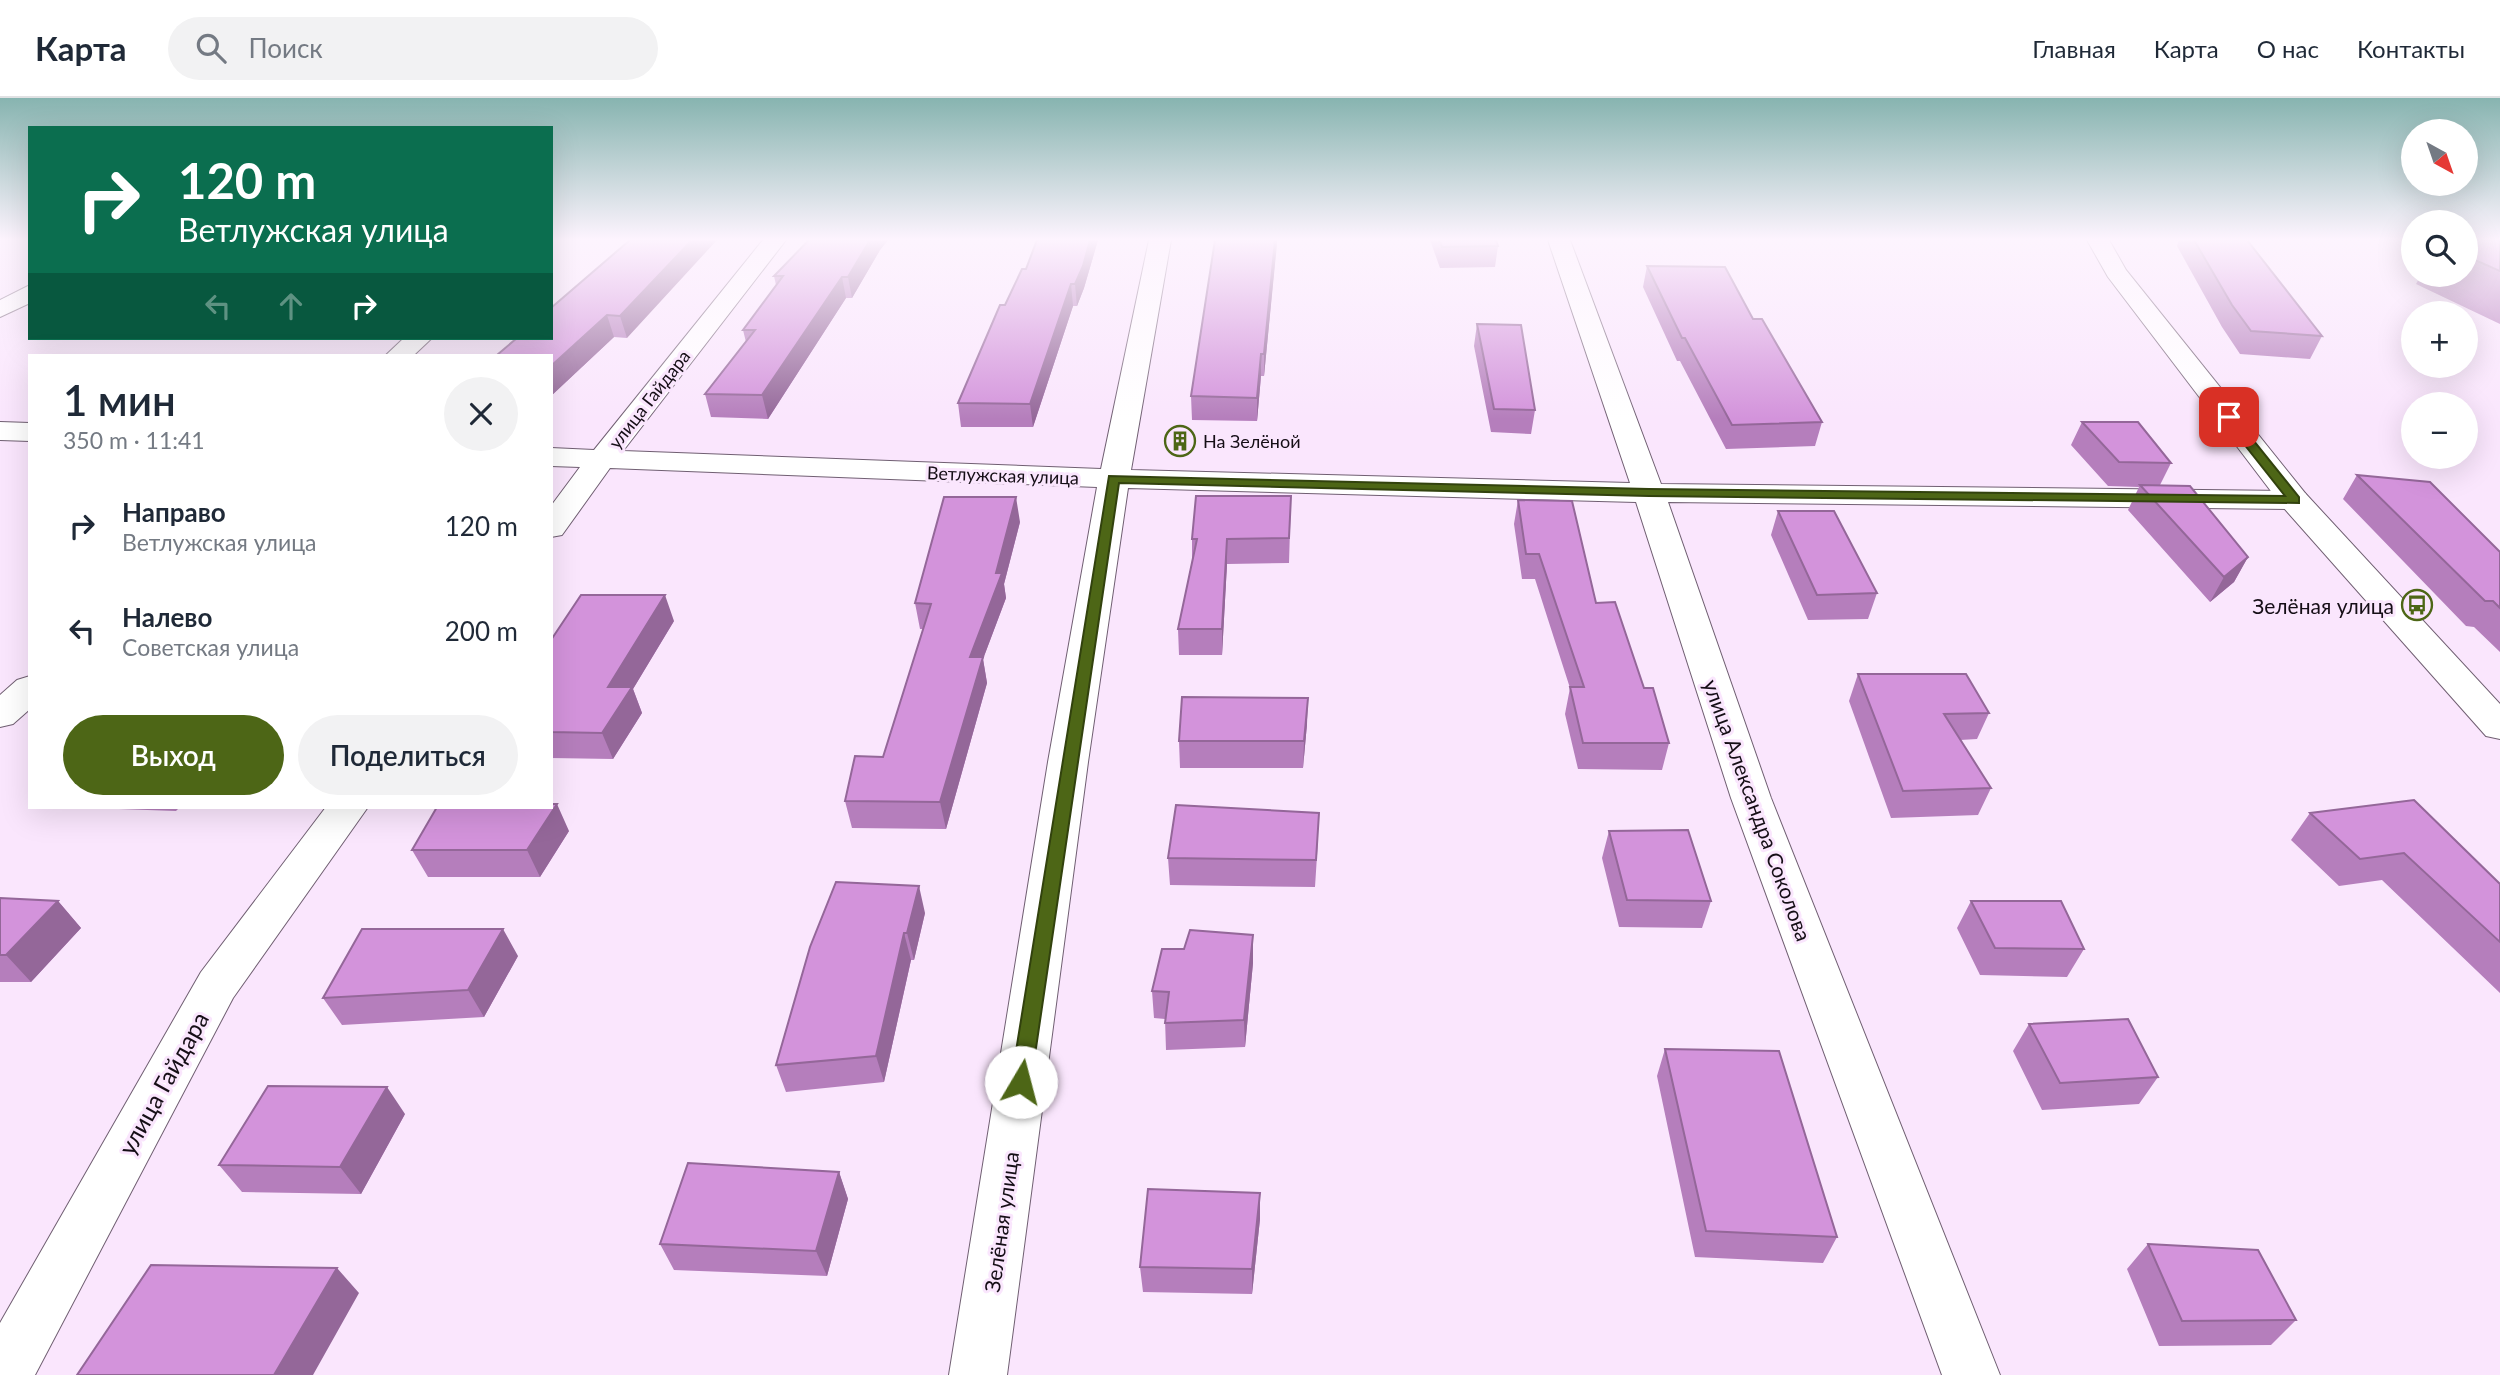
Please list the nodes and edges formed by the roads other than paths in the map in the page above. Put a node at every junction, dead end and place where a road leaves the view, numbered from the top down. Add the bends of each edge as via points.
1 (17, 300) edge
2 (728, 300) edge
3 (1149, 300) edge
4 (1580, 300) edge
5 (2138, 300) edge
6 (0, 310) edge
7 (417, 340) edge
8 (400, 354) edge
9 (0, 431) edge
10 (28, 432) edge
11 (553, 457) edge
12 (601, 460) junction
13 (1114, 479) junction
14 (1649, 493) junction
15 (2294, 500) junction
16 (553, 525) edge
17 (28, 690) edge
18 (0, 715) edge
19 (2500, 727) edge
20 (347, 809) edge
21 (3, 1375) edge
22 (978, 1375) edge
23 (1971, 1375) edge

1 - 6 street
2 - 12 street, улица Гайдара
3 - 13 street, Зелёная улица
4 - 14 street, улица Александра Соколова
5 - 15 street
7 - 8 street
9 - 10 street
11 - 12 street, Ветлужская улица
12 - 13 street, Ветлужская улица
12 - 16 street, улица Гайдара
13 - 14 street, Ветлужская улица
13 - 22 street, Зелёная улица
14 - 15 street, Ветлужская улица
14 - 23 street, улица Александра Соколова via 1751,798
15 - 19 street
17 - 18 street
20 - 21 street, улица Гайдара via 217,985

